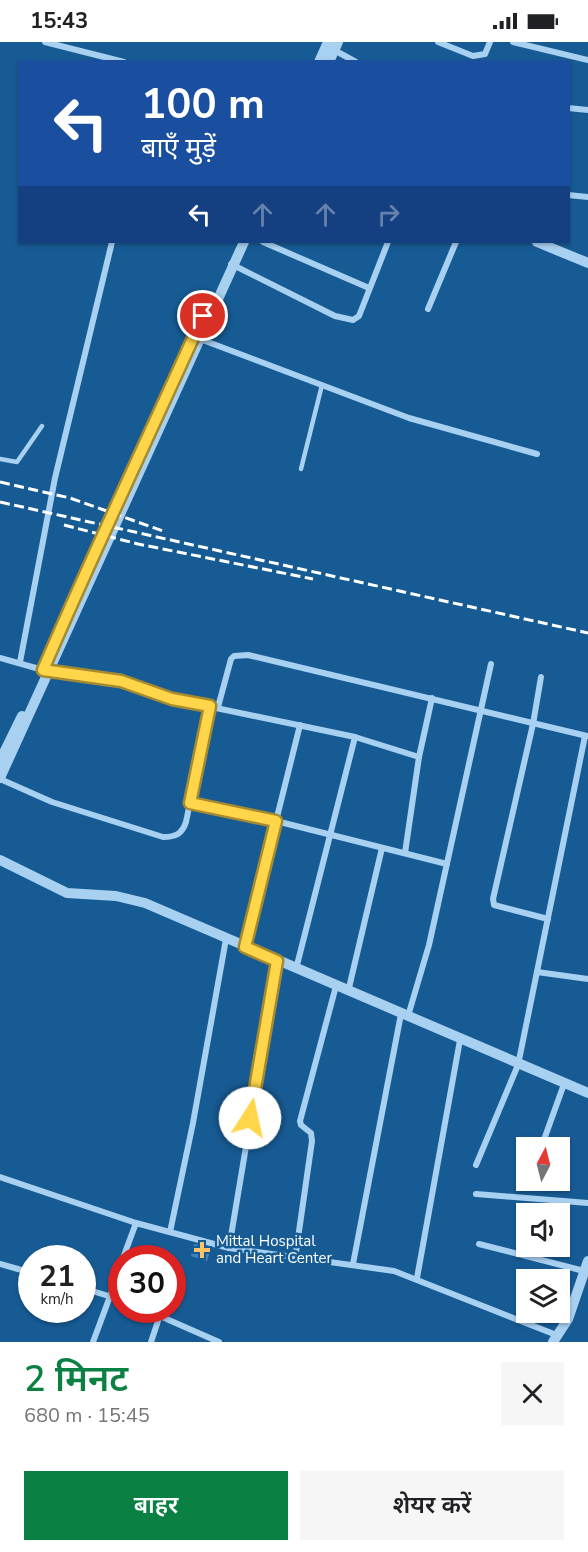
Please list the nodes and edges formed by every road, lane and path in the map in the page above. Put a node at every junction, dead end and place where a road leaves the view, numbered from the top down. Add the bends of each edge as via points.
1 (45, 42) edge
2 (438, 42) edge
3 (490, 42) edge
4 (514, 42) edge
5 (333, 45) edge
6 (116, 60) edge
7 (321, 60) edge
8 (329, 60) edge
9 (353, 60) edge
10 (588, 60) edge
11 (570, 108) edge
12 (588, 110) edge
13 (570, 195) edge
14 (588, 197) edge
15 (112, 243) edge
16 (237, 243) edge
17 (243, 243) edge
18 (265, 243) edge
19 (388, 243) edge
20 (456, 243) edge
21 (539, 243) edge
22 (588, 263) edge
23 (231, 264) junction
24 (369, 288) junction
25 (428, 309) dead end
26 (200, 339) junction
27 (322, 385) junction
28 (42, 426) dead end
29 (537, 454) dead end
30 (0, 459) edge
31 (301, 469) dead end
32 (0, 658) edge
33 (20, 662) junction
34 (491, 664) dead end
35 (47, 671) junction
36 (541, 677) dead end
37 (432, 698) junction
38 (210, 706) junction
39 (218, 707) junction
40 (482, 711) junction
41 (533, 724) junction
42 (300, 725) junction
43 (587, 736) edge
44 (355, 737) junction
45 (7, 747) edge
46 (419, 758) junction
47 (0, 762) edge
48 (0, 778) edge
49 (190, 803) junction
50 (276, 821) junction
51 (331, 835) junction
52 (382, 848) junction
53 (405, 853) junction
54 (0, 860) edge
55 (447, 864) junction
56 (548, 919) junction
57 (226, 939) junction
58 (245, 947) junction
59 (277, 961) junction
60 (296, 969) junction
61 (537, 972) junction
62 (588, 979) edge
63 (336, 986) junction
64 (348, 992) junction
65 (405, 1016) junction
66 (460, 1040) junction
67 (518, 1065) junction
68 (564, 1084) junction
69 (588, 1094) edge
70 (545, 1137) edge
71 (476, 1165) dead end
72 (0, 1177) edge
73 (476, 1194) dead end
74 (588, 1203) edge
75 (136, 1223) junction
76 (170, 1232) junction
77 (479, 1244) dead end
78 (128, 1245) edge
79 (229, 1248) junction
80 (295, 1258) junction
81 (0, 1264) edge
82 (352, 1264) junction
83 (18, 1269) edge
84 (585, 1274) edge
85 (417, 1278) junction
86 (108, 1301) edge
87 (157, 1323) edge
88 (177, 1323) edge
89 (556, 1339) edge
90 (93, 1342) edge
91 (151, 1342) edge
92 (219, 1342) edge

1 - 6 street
2 - 3 street via 478,56 485,54
4 - 10 street
5 - 7 street
5 - 8 street
5 - 9 street
11 - 12 street
13 - 14 street
15 - 33 street via 55,478
16 - 35 street via 125,492 87,566
17 - 23 street
18 - 24 street
19 - 24 street
20 - 25 street
21 - 22 street
23 - 24 street via 348,320 358,316
23 - 26 street
26 - 27 street
26 - 35 street
27 - 29 street via 409,418
27 - 31 lane
28 - 30 lane via 17,462
32 - 33 street
33 - 35 street
34 - 40 street
35 - 38 street via 121,681 172,699
35 - 45 street
36 - 41 street
37 - 39 street via 240,655 231,659
37 - 40 street
37 - 46 street
38 - 39 street
38 - 49 street
39 - 42 street
40 - 41 street
40 - 55 street
41 - 43 street
41 - 56 street via 493,903
42 - 44 street
42 - 50 street
43 - 56 street
44 - 46 street
44 - 51 street
45 - 47 street
45 - 48 street
46 - 53 street
48 - 49 street via 52,802 163,837 183,831
49 - 50 street
50 - 51 street
50 - 58 street
51 - 52 street
51 - 60 street
52 - 53 street
52 - 64 street
53 - 55 street
54 - 57 street via 67,893 131,898
55 - 65 street via 429,945
56 - 61 street
57 - 58 street
57 - 76 street via 194,1123
58 - 59 street
59 - 60 street
59 - 79 street
60 - 63 street
61 - 62 street
61 - 67 street
63 - 64 street
63 - 80 street via 300,1121 311,1132 312,1141
64 - 65 street
65 - 66 street
65 - 82 street
66 - 67 street
66 - 85 street
67 - 68 street
67 - 71 street
68 - 69 street
68 - 70 street
72 - 75 street
73 - 74 street
75 - 76 street
75 - 78 street
76 - 79 street
77 - 84 street
79 - 80 street
80 - 82 street
81 - 83 street
82 - 85 street
84 - 89 street
85 - 89 street
86 - 90 street
87 - 91 street
88 - 92 street

